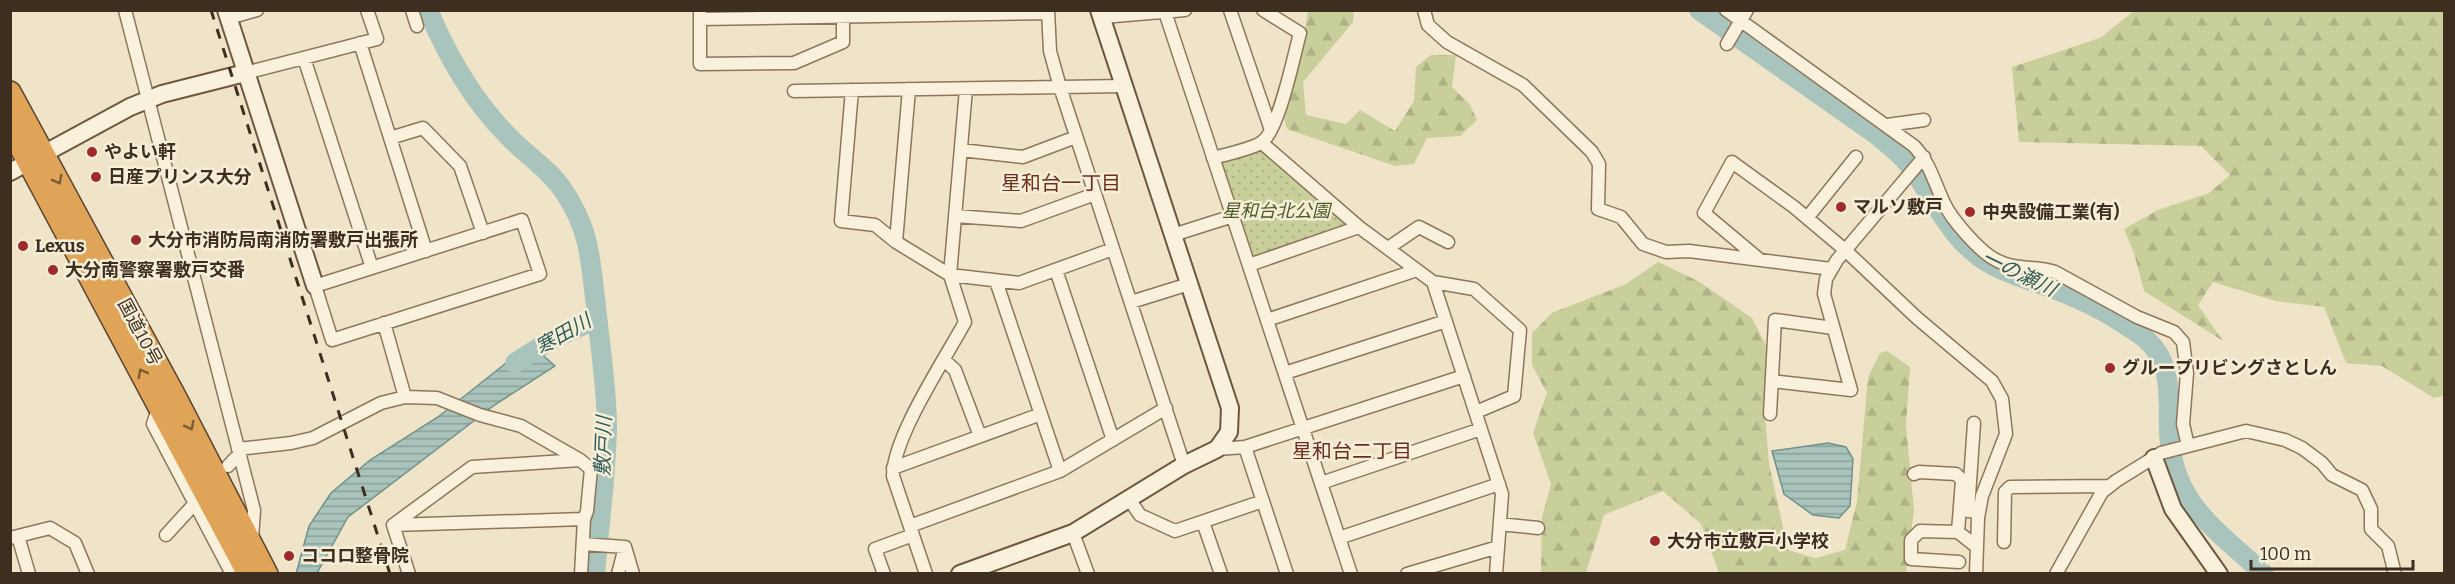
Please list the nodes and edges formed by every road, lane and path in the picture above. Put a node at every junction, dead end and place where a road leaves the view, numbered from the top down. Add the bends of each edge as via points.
1 (125, 10) edge
2 (257, 10) edge
3 (367, 10) edge
4 (412, 10) edge
5 (1185, 10) edge
6 (1230, 10) edge
7 (1263, 10) edge
8 (1424, 10) edge
9 (1726, 10) edge
10 (1048, 12) edge
11 (1165, 12) junction
12 (903, 13) edge
13 (227, 14) edge
14 (815, 14) edge
15 (1101, 14) edge
16 (700, 15) edge
17 (843, 16) junction
18 (1743, 19) edge
19 (417, 26) dead end
20 (1728, 42) dead end
21 (360, 43) junction
22 (304, 58) junction
23 (245, 73) junction
24 (1123, 86) junction
25 (1060, 87) junction
26 (966, 88) junction
27 (909, 89) junction
28 (852, 90) junction
29 (794, 91) dead end
30 (10, 92) edge
31 (148, 100) junction
32 (1924, 120) dead end
33 (1887, 125) junction
34 (10, 128) edge
35 (1271, 130) junction
36 (1076, 137) junction
37 (390, 138) junction
38 (1262, 143) junction
39 (961, 150) junction
40 (1213, 158) junction
41 (1856, 158) dead end
42 (1922, 159) junction
43 (28, 162) edge
44 (1095, 194) junction
45 (955, 216) junction
46 (1233, 216) junction
47 (1807, 218) junction
48 (1359, 227) junction
49 (483, 233) junction
50 (1173, 235) junction
51 (896, 242) junction
52 (1448, 242) dead end
53 (1388, 248) junction
54 (1113, 249) junction
55 (1845, 250) junction
56 (426, 251) junction
57 (1760, 260) junction
58 (1249, 265) junction
59 (372, 268) junction
60 (1831, 269) junction
61 (1056, 270) junction
62 (1417, 270) junction
63 (950, 275) junction
64 (996, 281) junction
65 (1433, 282) junction
66 (1189, 284) junction
67 (315, 286) junction
68 (1131, 302) junction
69 (1267, 320) junction
70 (1446, 321) junction
71 (384, 323) junction
72 (1833, 328) junction
73 (944, 360) junction
74 (1285, 374) junction
75 (1464, 376) junction
76 (1772, 381) junction
77 (405, 397) junction
78 (167, 401) junction
79 (1166, 408) junction
80 (1476, 412) junction
81 (1041, 414) junction
82 (1770, 414) dead end
83 (1974, 423) dead end
84 (1303, 428) junction
85 (1481, 429) junction
86 (980, 436) junction
87 (1113, 440) junction
88 (2185, 446) junction
89 (1245, 447) junction
90 (1217, 449) junction
91 (239, 451) junction
92 (2158, 455) junction
93 (580, 460) junction
94 (1184, 465) junction
95 (228, 466) dead end
96 (893, 468) junction
97 (1060, 471) junction
98 (1914, 474) dead end
99 (1321, 483) junction
100 (1499, 484) junction
101 (2110, 486) junction
102 (1129, 500) junction
103 (1263, 501) junction
104 (196, 502) junction
105 (1979, 512) junction
106 (584, 519) junction
107 (1203, 522) junction
108 (1500, 524) junction
109 (393, 525) junction
110 (1538, 528) dead end
111 (911, 530) junction
112 (1958, 532) junction
113 (1073, 533) junction
114 (166, 536) dead end
115 (14, 537) edge
116 (1339, 538) junction
117 (2004, 542) dead end
118 (586, 544) junction
119 (251, 546) junction
120 (620, 547) junction
121 (1498, 547) junction
122 (1977, 547) junction
123 (1959, 562) dead end
124 (259, 572) edge
125 (29, 573) edge
126 (88, 573) edge
127 (232, 573) edge
128 (409, 573) edge
129 (579, 573) edge
130 (618, 573) edge
131 (633, 573) edge
132 (884, 573) edge
133 (926, 573) edge
134 (960, 573) edge
135 (1088, 573) edge
136 (1221, 573) edge
137 (1287, 573) edge
138 (1351, 573) edge
139 (1407, 573) edge
140 (1496, 573) edge
141 (1976, 573) edge
142 (2056, 573) edge
143 (2219, 573) edge
144 (2395, 573) edge

1 - 31 street
2 - 13 street
3 - 21 street via 377,39
4 - 19 street
5 - 11 street
6 - 35 street
7 - 35 street via 1300,33
8 - 57 street via 1428,25 1447,42 1523,85 1592,152 1599,164 1598,209 1621,217 1643,244 1666,252
9 - 18 street
10 - 12 street
10 - 25 street via 1050,51
11 - 15 street
11 - 40 street
12 - 17 street
13 - 23 street
14 - 16 street
14 - 17 street
15 - 24 street
16 - 17 street via 700,64 794,63 843,42
18 - 20 street
18 - 33 street
21 - 22 street
21 - 37 street
22 - 23 street
22 - 59 street
23 - 31 street
23 - 67 street
24 - 25 street
24 - 50 street
25 - 26 street
25 - 36 street
26 - 27 street
26 - 39 street
27 - 28 street
27 - 51 street
28 - 29 street
28 - 51 street via 841,221 875,225
30 - 43 highway, 国道10号
31 - 43 street
31 - 91 street
32 - 33 street
33 - 42 street via 1914,146
34 - 43 highway, 国道10号
35 - 38 street
36 - 39 street via 1023,157
36 - 44 street
37 - 49 street via 423,128 431,136 460,166
37 - 56 street
38 - 40 street
38 - 48 street
39 - 45 street
40 - 46 street
41 - 47 street
42 - 55 street
42 - 88 street via 1944,205 1981,249 1997,261 2055,272 2174,332 2183,342 2187,358
43 - 78 highway, 国道10号
44 - 45 street via 1021,221
44 - 54 street
45 - 63 street
46 - 50 street
46 - 58 street
47 - 55 street
47 - 57 street via 1732,162 1704,213
48 - 53 street
48 - 58 street
49 - 56 street
49 - 71 street via 522,220 540,274
50 - 66 street
51 - 63 street
52 - 53 street via 1419,227
53 - 62 street
54 - 61 street
54 - 68 street
55 - 60 street
55 - 105 street via 1992,381 2002,399 2006,434
56 - 59 street
57 - 60 street
58 - 69 street
59 - 67 street
60 - 72 street via 1824,294
61 - 64 street via 1019,283
61 - 87 street
62 - 65 street
62 - 69 street
63 - 64 street
63 - 73 street via 965,322
64 - 81 street
65 - 70 street
65 - 80 street via 1474,289 1520,330 1514,396
66 - 68 street
66 - 90 street via 1230,408 1229,432
67 - 71 street via 332,340
68 - 79 street
69 - 74 street
70 - 74 street
70 - 75 street
71 - 77 street
72 - 76 street via 1775,320
72 - 76 street via 1851,390
73 - 86 street via 955,370
73 - 96 street via 900,440
74 - 84 street
75 - 80 street
75 - 84 street
76 - 82 street
77 - 91 street via 381,403 313,438
77 - 93 street via 437,398 521,426
78 - 104 street via 153,424
78 -> 119 highway, 国道10号
78 - 124 highway, 国道10号
79 - 87 street
79 - 94 street
80 - 85 street
81 - 86 street
81 - 97 street
83 - 105 street via 1968,511
84 - 89 street
84 - 99 street
85 - 99 street
85 - 100 street
86 - 96 street
87 - 97 street
88 - 92 street
88 - 144 street via 2246,431 2302,448 2332,475 2362,490 2371,509 2371,529 2388,546
89 - 90 street
89 - 103 street
90 - 94 street
91 - 95 street
91 - 119 street via 254,510
92 - 101 street
92 - 143 street via 2173,509
93 - 106 street via 591,469
93 - 109 street via 472,467
94 - 102 street
96 - 111 street
97 - 111 street
98 - 112 street via 1956,474 1962,480
99 - 116 street
100 - 108 street
100 - 116 street
101 - 117 street via 2010,487 2005,492
101 - 142 street via 2102,492
102 - 107 street via 1140,515 1175,531
102 - 113 street
103 - 107 street
103 - 137 street
104 - 114 street
104 - 127 street
105 - 122 street
106 - 109 street
106 - 118 street
107 - 136 street
108 - 110 street
108 - 121 street
109 - 128 street
111 - 132 street via 875,549
111 - 133 street
112 - 122 street
112 - 123 street via 1920,531 1911,540 1911,559
113 - 134 street
113 - 135 street
115 - 125 street
115 - 126 street via 50,528 61,533 75,543
116 - 138 street
118 - 120 street
118 - 129 street
119 - 124 highway, 国道10号
120 - 130 street
120 - 131 street
121 - 139 street
121 - 140 street
122 - 141 street

